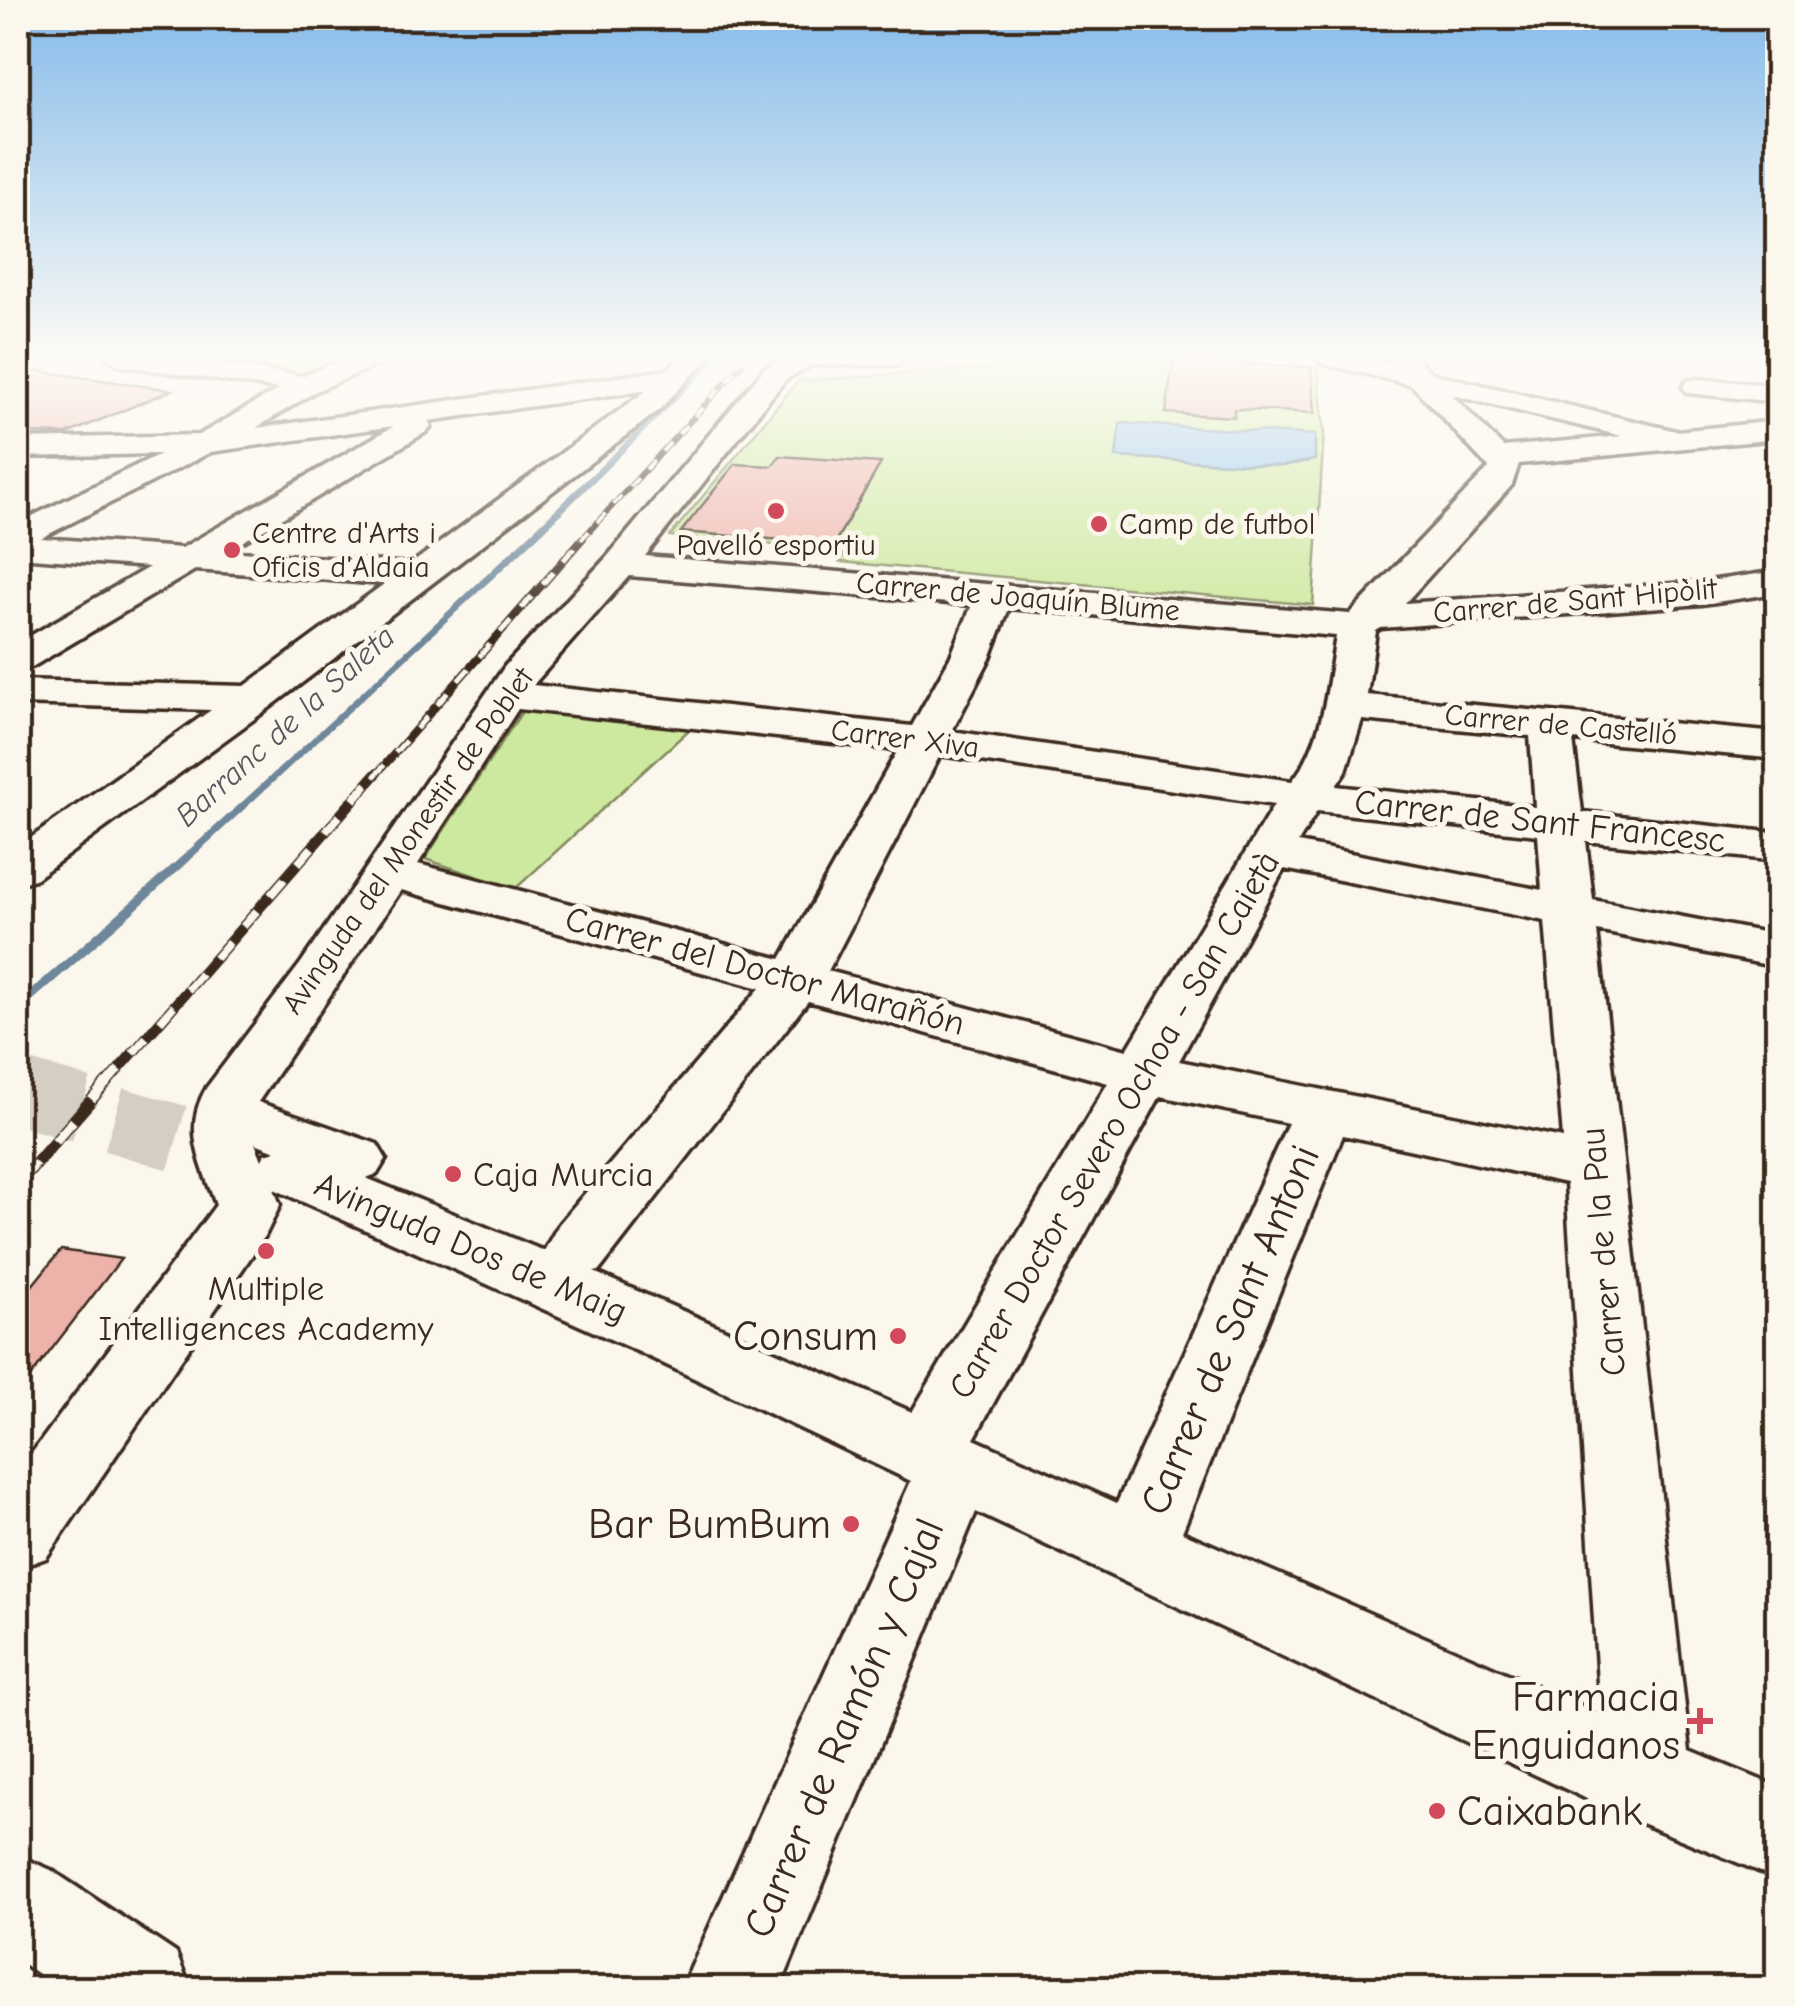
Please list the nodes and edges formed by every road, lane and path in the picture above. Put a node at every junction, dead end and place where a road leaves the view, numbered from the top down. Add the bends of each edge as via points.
1 (193, 451) edge
2 (376, 451) edge
3 (572, 451) edge
4 (713, 451) edge
5 (1488, 451) edge
6 (1558, 451) edge
7 (1494, 457) junction
8 (18, 536) edge
9 (18, 547) edge
10 (192, 559) junction
11 (620, 565) junction
12 (421, 576) junction
13 (1778, 582) edge
14 (994, 595) junction
15 (1364, 622) junction
16 (18, 659) edge
17 (18, 692) edge
18 (506, 695) junction
19 (254, 699) junction
20 (1344, 706) junction
21 (1550, 724) junction
22 (925, 740) junction
23 (1778, 746) edge
24 (1303, 796) junction
25 (1558, 822) junction
26 (1778, 847) edge
27 (1269, 852) junction
28 (18, 869) edge
29 (387, 871) junction
30 (1567, 910) junction
31 (1775, 960) edge
32 (798, 979) junction
33 (1143, 1073) junction
34 (1323, 1112) junction
35 (224, 1114) junction
36 (1596, 1167) junction
37 (268, 1188) junction
38 (576, 1253) junction
39 (654, 1326) junction
40 (941, 1460) junction
41 (18, 1533) edge
42 (1136, 1548) junction
43 (1649, 1781) junction
44 (1778, 1833) edge
45 (18, 1903) edge
46 (141, 1988) edge
47 (730, 1988) edge

1 - 8 street
2 - 10 street
3 - 12 street
4 - 11 street, Avinguda del Monestir de Poblet
5 - 7 street
6 - 7 street
7 - 15 street via 1505,467 1501,478
9 - 10 street
10 - 12 street
10 - 16 street
11 - 14 street, Carrer de Joaquín Blume
11 - 18 street, Avinguda del Monestir de Poblet
12 - 19 street
13 - 15 street, Carrer de Sant Hipòlit
14 - 15 street, Carrer de Joaquín Blume
14 - 22 street via 970,658
15 - 20 street, Carrer Doctor Severo Ochoa - San Caietà
17 - 19 street
18 - 22 street, Carrer Xiva
18 - 29 street, Avinguda del Monestir de Poblet
19 - 28 street
20 - 21 street, Carrer de Castelló
20 - 24 street, Carrer Doctor Severo Ochoa - San Caietà via 1324,771
21 - 23 street, Carrer de Castelló
21 - 25 street, Carrer de la Pau
22 - 24 street, Carrer Xiva
22 - 32 street
24 - 25 street, Carrer de Sant Francesc
24 - 27 street, Carrer Doctor Severo Ochoa - San Caietà
25 - 26 street, Carrer de Sant Francesc
25 - 30 street, Carrer de la Pau
27 - 30 street
27 - 33 street, Carrer Doctor Severo Ochoa - San Caietà
29 - 32 street, Carrer del Doctor Marañón
29 - 35 street, Avinguda del Monestir de Poblet
30 - 31 street
30 - 36 street, Carrer de la Pau
32 - 33 street, Carrer del Doctor Marañón
32 - 38 street
33 - 34 street, Carrer del Doctor Marañón
33 - 40 street, Carrer Doctor Severo Ochoa - San Caietà
34 - 36 street, Carrer del Doctor Marañón
34 - 42 street, Carrer de Sant Antoni
35 - 37 street via 225,1144
35 - 38 street, Avinguda Dos de Maig via 298,1136
36 - 43 street, Carrer de la Pau
37 - 39 street, Avinguda Dos de Maig via 295,1212 539,1304
37 - 41 street
38 - 39 street, Avinguda Dos de Maig
39 - 40 street, Avinguda Dos de Maig
40 - 42 street, Avinguda Dos de Maig
40 - 47 street, Carrer de Ramón y Cajal via 932,1526
42 - 43 street, Avinguda Dos de Maig
43 - 44 street, Avinguda Dos de Maig
45 - 46 street

